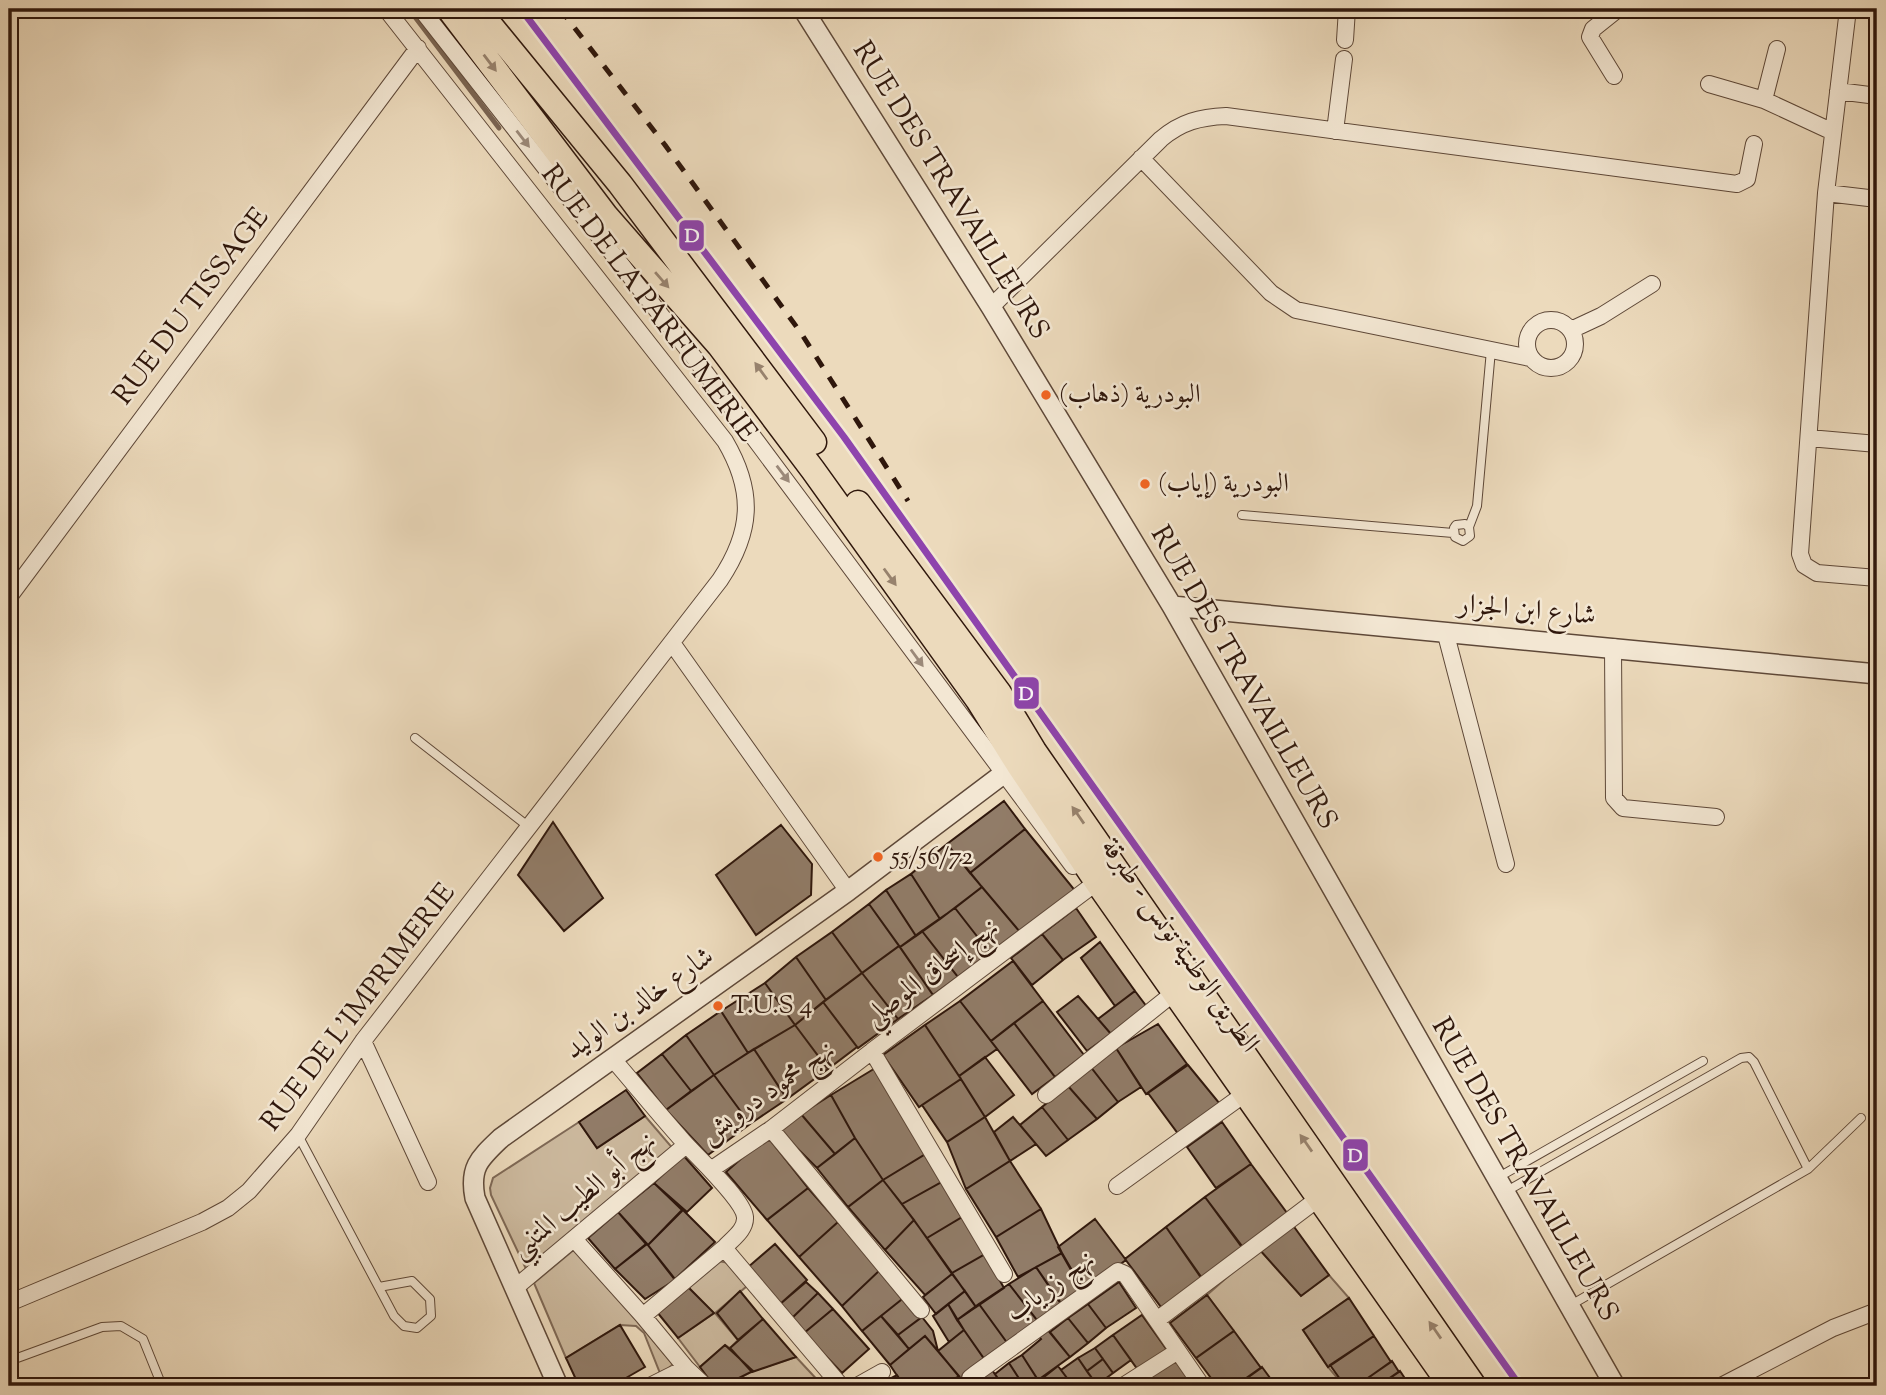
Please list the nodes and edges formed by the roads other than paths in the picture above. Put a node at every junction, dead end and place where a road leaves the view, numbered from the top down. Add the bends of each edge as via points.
1 (386, 9) edge
2 (421, 9) edge
3 (449, 9) edge
4 (477, 9) edge
5 (803, 9) edge
6 (1347, 9) edge
7 (1618, 9) edge
8 (1847, 9) edge
9 (1345, 40) dead end
10 (418, 48) junction
11 (1777, 49) dead end
12 (1344, 59) dead end
13 (1614, 76) dead end
14 (1709, 84) dead end
15 (1838, 91) junction
16 (1877, 96) edge
17 (1764, 100) junction
18 (1335, 131) junction
19 (1833, 132) junction
20 (1754, 144) dead end
21 (1141, 158) junction
22 (1826, 193) junction
23 (1877, 200) edge
24 (1652, 284) dead end
25 (991, 307) junction
26 (1571, 330) junction
27 (1491, 349) junction
28 (1530, 358) junction
29 (1809, 438) junction
30 (1877, 444) edge
31 (1242, 515) dead end
32 (1877, 578) edge
33 (9, 597) edge
34 (1172, 606) junction
35 (1445, 631) junction
36 (672, 643) junction
37 (1613, 647) junction
38 (1877, 674) edge
39 (415, 738) dead end
40 (1018, 763) junction
41 (1716, 817) dead end
42 (529, 827) junction
43 (1506, 864) dead end
44 (1094, 885) junction
45 (848, 891) junction
46 (1171, 995) junction
47 (363, 1041) junction
48 (872, 1051) junction
49 (612, 1058) junction
50 (1703, 1061) dead end
51 (1243, 1095) junction
52 (1046, 1096) dead end
53 (1861, 1118) dead end
54 (771, 1129) junction
55 (298, 1135) junction
56 (686, 1145) junction
57 (1808, 1169) junction
58 (712, 1170) junction
59 (428, 1182) dead end
60 (1501, 1185) junction
61 (1117, 1186) dead end
62 (1318, 1200) junction
63 (574, 1239) junction
64 (724, 1248) junction
65 (1004, 1274) dead end
66 (379, 1287) junction
67 (516, 1287) junction
68 (9, 1303) edge
69 (1569, 1306) junction
70 (920, 1310) dead end
71 (1877, 1311) edge
72 (643, 1316) junction
73 (1157, 1320) junction
74 (1178, 1351) junction
75 (9, 1361) edge
76 (686, 1368) junction
77 (882, 1372) dead end
78 (162, 1386) edge
79 (558, 1386) edge
80 (650, 1386) edge
81 (705, 1386) edge
82 (841, 1386) edge
83 (857, 1386) edge
84 (971, 1386) edge
85 (1123, 1386) edge
86 (1202, 1386) edge
87 (1438, 1386) edge
88 (1451, 1386) edge
89 (1474, 1386) edge
90 (1615, 1386) edge
91 (1721, 1386) edge

1 - 10 street, RUE DE LA PARFUMERIE
2 -> 40 street via 797,492
3 -> 40 main road, الطريق الوطنية تونس - طبرقة via 606,216 719,345 766,407 978,700
40 -> 4 main road, الطريق الوطنية تونس - طبرقة via 999,693 620,184
5 - 25 street, RUE DES TRAVAILLEURS
6 - 9 street
7 - 13 street via 1593,29 1590,37
8 - 15 street
10 - 33 street, RUE DU TISSAGE
10 - 36 street, RUE DE LA PARFUMERIE via 703,413 739,469 746,515 742,542 720,580
11 - 17 street
12 - 18 street
14 - 17 street
15 - 16 street
15 - 19 street
17 - 19 street
18 - 20 street via 1737,184 1750,173
18 - 21 street via 1204,117 1173,128
19 - 22 street
21 - 25 street
21 - 27 street via 1287,306
22 - 23 street
22 - 29 street
24 - 26 street
25 - 34 street, RUE DES TRAVAILLEURS
26 - 28 street via 1575,348 1565,364 1546,368
26 - 28 street via 1556,319 1537,323 1527,339
27 - 28 street
27 - 31 lane via 1477,506 1469,527 1461,523 1453,533
29 - 30 street
29 - 32 street via 1800,554 1804,565 1817,572
34 - 35 street, شارع ابن الجزار
34 - 60 street, RUE DES TRAVAILLEURS
35 - 37 street, شارع ابن الجزار
35 - 43 street
36 - 42 street, RUE DE L'IMPRIMERIE
36 - 45 street
37 - 38 street, شارع ابن الجزار
37 - 41 street via 1617,804
39 - 42 lane
40 - 44 main road, الطريق الوطنية تونس - طبرقة
40 - 45 street, شارع خالد بن الوليد
89 -> 40 main road, الطريق الوطنية تونس - طبرقة
42 - 47 street, RUE DE L'IMPRIMERIE
44 - 46 main road, الطريق الوطنية تونس - طبرقة
44 - 48 street, نهج إسحاق الموصلي
45 - 49 street, شارع خالد بن الوليد
46 - 51 main road, الطريق الوطنية تونس - طبرقة
46 - 52 street
47 - 55 street, RUE DE L'IMPRIMERIE
47 - 59 street
48 - 54 street, نهج محمود درويش
48 - 65 street, نهج إسحاق الموصلي
49 - 56 street, نهج محمود درويش
49 - 67 street, شارع خالد بن الوليد via 501,1139 478,1163 475,1198
50 - 60 lane
51 - 61 street
51 - 62 main road, الطريق الوطنية تونس - طبرقة
53 - 57 lane
54 - 58 street, نهج محمود درويش
54 - 70 street
55 - 66 lane
55 - 68 street, RUE DE L'IMPRIMERIE via 249,1191 216,1215
56 - 58 street, نهج محمود درويش
56 - 63 street, نهج أبو الطيب المتنبي
57 - 60 lane via 1749,1057
57 - 69 lane
58 - 64 street via 745,1217 740,1231
60 - 69 street, RUE DES TRAVAILLEURS
62 - 73 street
62 - 87 street
62 - 88 main road, الطريق الوطنية تونس - طبرقة
63 - 67 street, نهج أبو الطيب المتنبي
63 - 72 street
64 - 72 street
64 - 82 street
66 - 66 lane via 412,1281 429,1299 430,1316 417,1328 404,1326
67 - 79 street, شارع خالد بن الوليد
69 - 90 street, RUE DES TRAVAILLEURS
71 - 91 street via 1833,1328
72 - 76 street
73 - 74 street
73 - 84 street, نهج زرياب via 1118,1271 975,1374
74 - 85 street
74 - 86 street
75 - 78 lane via 102,1327 121,1326 143,1339
76 - 80 street
76 - 81 street
77 - 83 street

